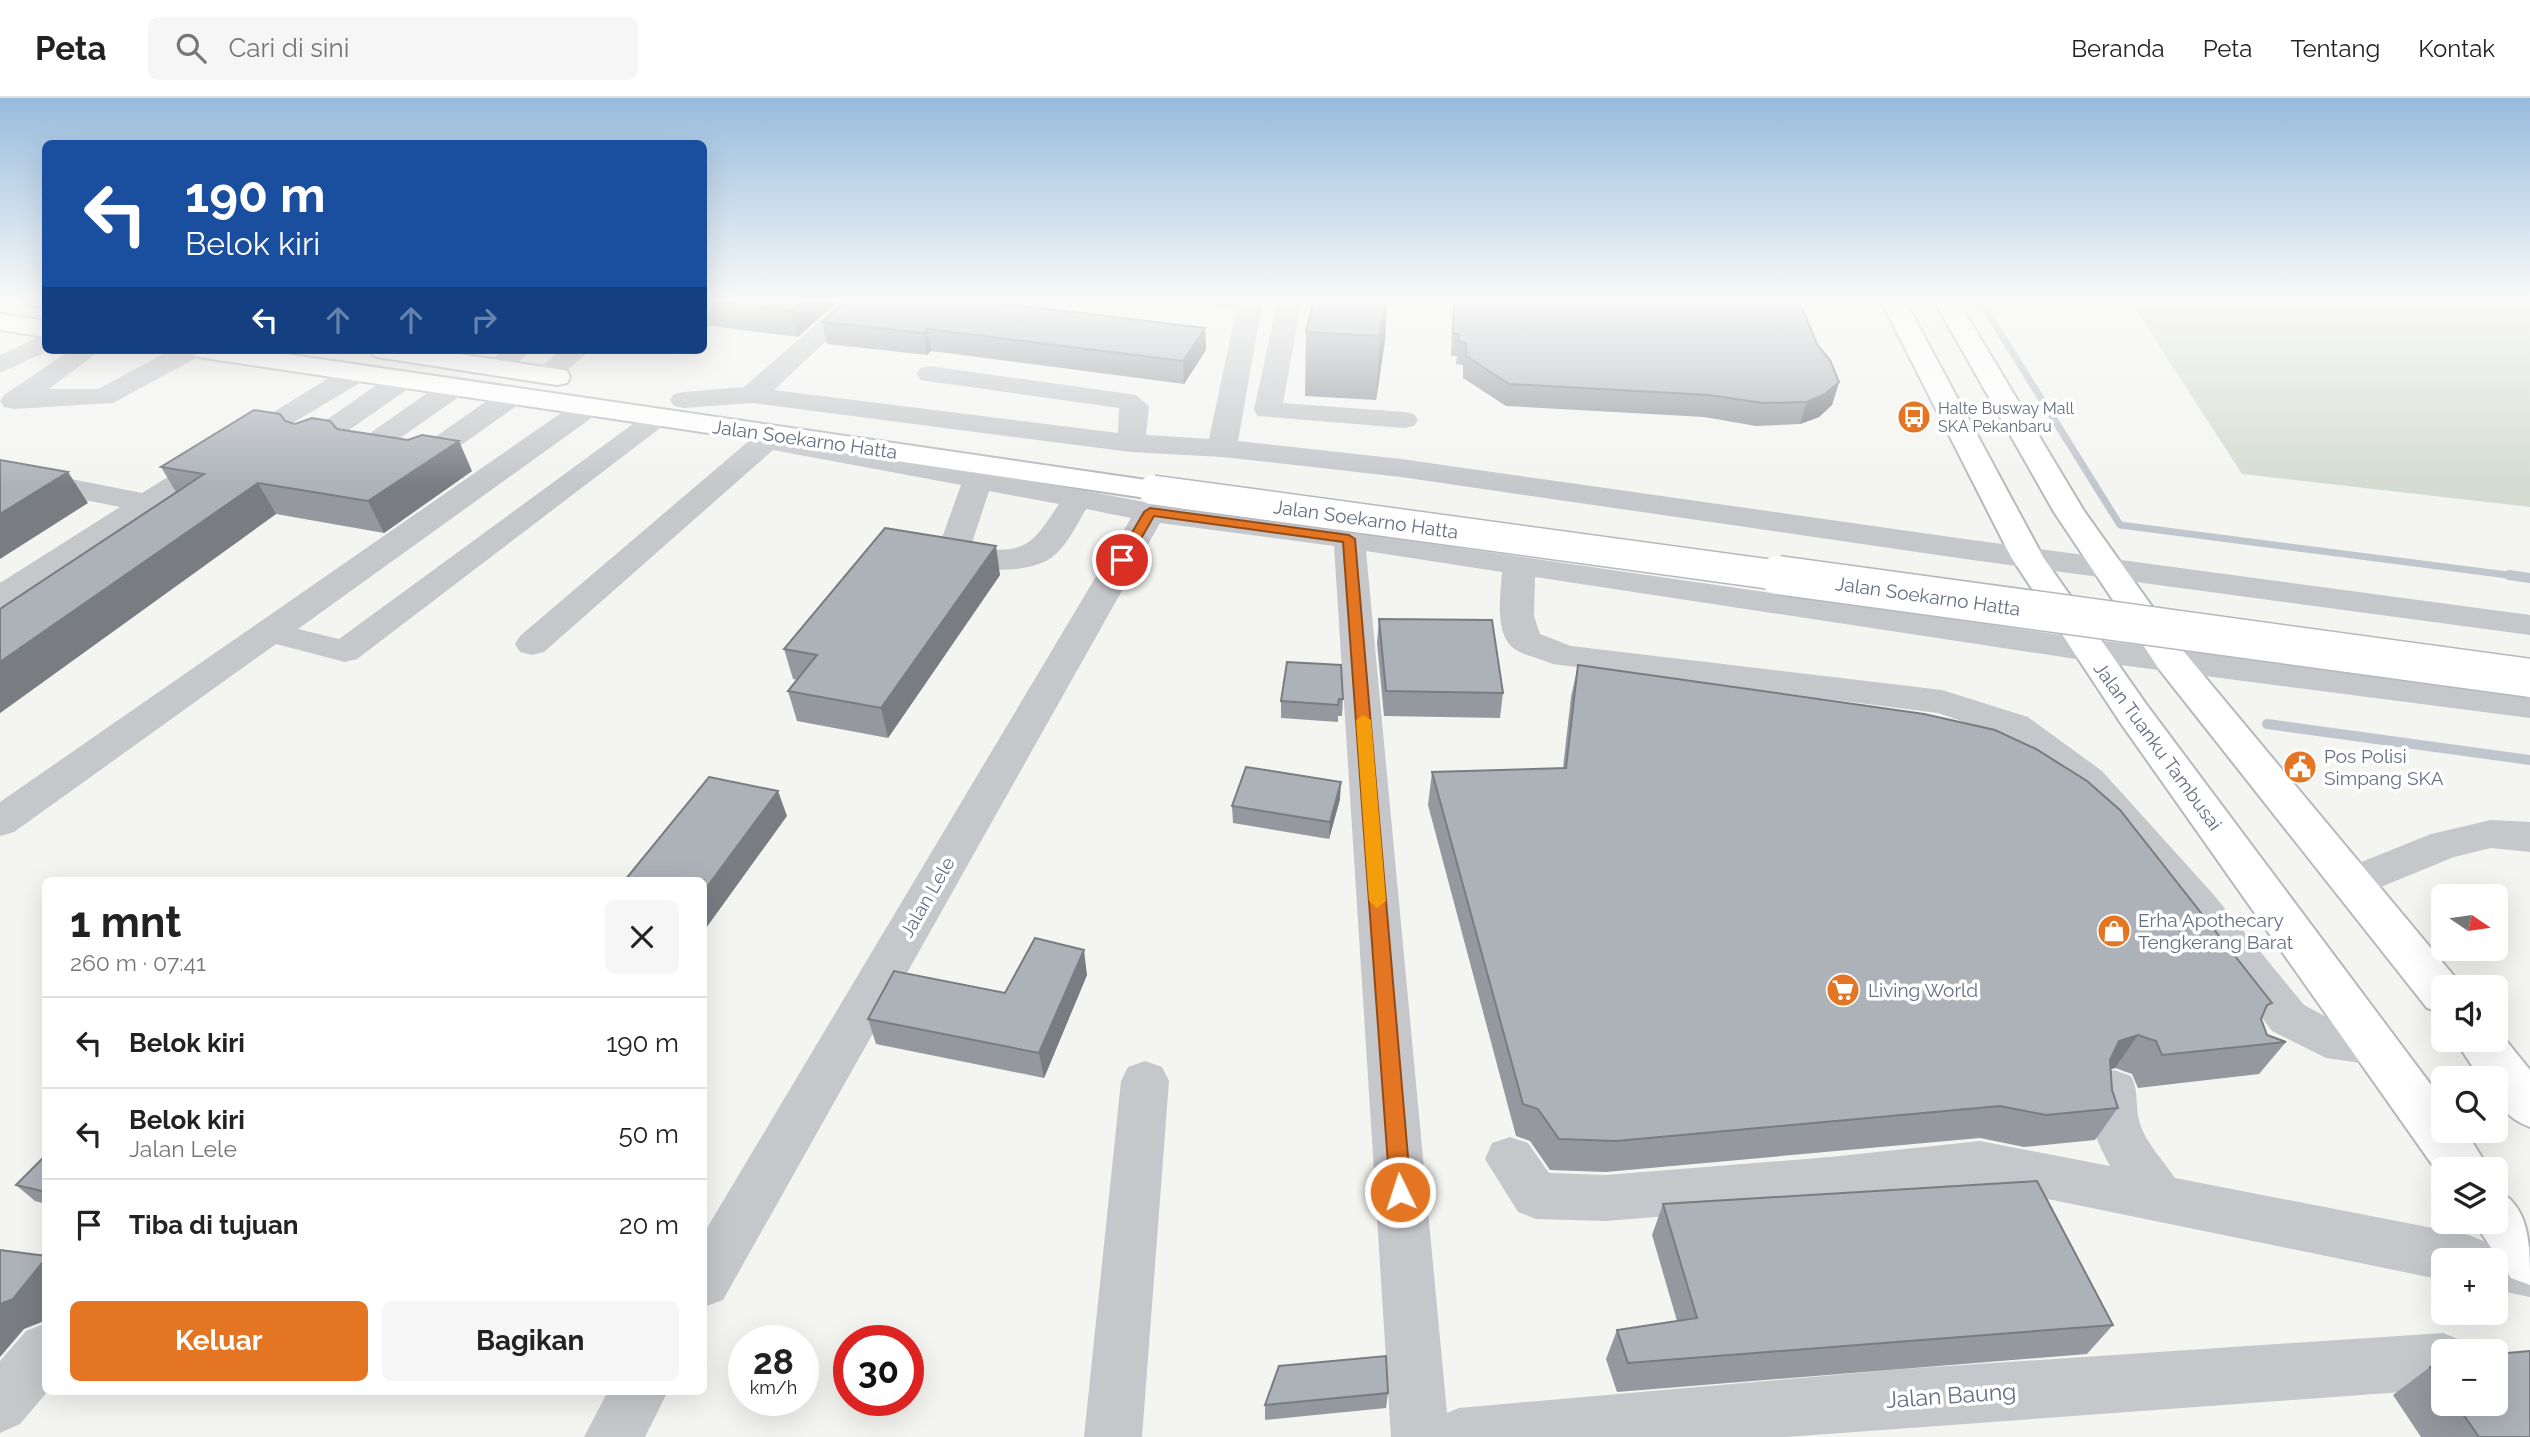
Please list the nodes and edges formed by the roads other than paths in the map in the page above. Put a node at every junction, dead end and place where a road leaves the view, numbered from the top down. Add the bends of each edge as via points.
1 (71, 361) edge
2 (169, 361) edge
3 (291, 361) edge
4 (504, 361) edge
5 (564, 361) edge
6 (789, 361) edge
7 (1239, 361) edge
8 (1277, 361) edge
9 (1925, 361) edge
10 (1981, 361) edge
11 (497, 367) junction
12 (930, 374) dead end
13 (400, 376) edge
14 (957, 378) junction
15 (530, 390) junction
16 (752, 395) junction
17 (684, 400) junction
18 (10, 403) edge
19 (1271, 411) junction
20 (620, 413) junction
21 (928, 419) junction
22 (1404, 420) dead end
23 (767, 440) junction
24 (279, 443) edge
25 (312, 443) edge
26 (1131, 443) junction
27 (339, 447) edge
28 (1222, 448) junction
29 (1260, 452) junction
30 (0, 474) edge
31 (491, 475) junction
32 (978, 480) junction
33 (1154, 491) junction
34 (1078, 498) junction
35 (147, 503) junction
36 (1349, 539) junction
37 (2027, 557) junction
38 (1519, 564) junction
39 (2105, 568) junction
40 (0, 598) edge
41 (2095, 605) junction
42 (2530, 625) edge
43 (532, 644) dead end
44 (2088, 650) junction
45 (2530, 654) edge
46 (2172, 661) junction
47 (2530, 678) edge
48 (2530, 706) edge
49 (0, 822) edge
50 (2530, 837) edge
51 (2354, 882) junction
52 (2198, 905) junction
53 (2431, 980) edge
54 (2375, 1046) junction
55 (2267, 1052) edge
56 (2487, 1052) edge
57 (1145, 1082) dead end
58 (2114, 1090) edge
59 (2530, 1106) edge
60 (2455, 1157) edge
61 (1510, 1159) dead end
62 (2159, 1198) junction
63 (2508, 1230) edge
64 (2431, 1252) edge
65 (2530, 1260) edge
66 (2508, 1267) edge
67 (2530, 1272) edge
68 (707, 1277) edge
69 (42, 1355) edge
70 (2431, 1362) edge
71 (638, 1395) edge
72 (0, 1404) edge
73 (613, 1437) edge
74 (1113, 1437) edge
75 (1420, 1437) edge
76 (1459, 1437) edge

1 - 18 street
2 - 18 street via 103,397
3 - 13 main road, Jalan Soekarno Hatta
4 - 11 street
5 - 15 street
6 - 16 street
7 - 28 street
8 - 19 street via 1267,408
9 - 37 main road, Jalan Tuanku Tambusai
10 - 39 main road
11 - 13 main road, Jalan Soekarno Hatta
11 - 15 main road, Jalan Soekarno Hatta
12 - 14 street
13 - 15 main road, Jalan Soekarno Hatta
13 - 15 street via 363,451 423,459
13 - 24 street
13 - 25 street
13 - 27 street
13 - 35 street
14 - 21 street
14 - 26 street via 1132,403
15 - 17 main road, Jalan Soekarno Hatta
15 - 20 main road, Jalan Soekarno Hatta
15 - 31 street via 446,465
16 - 17 street, Jalan Soekarno Hatta
16 - 21 street, Jalan Soekarno Hatta
17 - 33 main road, Jalan Soekarno Hatta
19 - 22 street
19 - 29 street
20 - 20 street via 345,652 285,636
20 - 23 street
20 - 31 street
20 - 33 main road, Jalan Soekarno Hatta
21 - 26 street, Jalan Soekarno Hatta
23 - 32 street
23 - 43 street
26 - 28 street, Jalan Soekarno Hatta
28 - 29 street, Jalan Soekarno Hatta
29 - 37 street, Jalan Soekarno Hatta
30 - 35 street
31 - 49 street
32 - 34 street
32 - 34 street via 954,549 963,556 1028,560 1044,549
33 - 34 street
33 - 36 street
33 - 45 main road, Jalan Soekarno Hatta
33 - 47 main road, Jalan Soekarno Hatta, bridge
33 - 68 street, Jalan Lele
35 - 40 street
36 - 38 street
36 - 75 street
37 - 39 street, Jalan Soekarno Hatta
37 - 41 main road
37 - 44 main road, Jalan Tuanku Tambusai
38 - 44 street
38 - 52 street via 1517,616 1525,639 1564,656 1942,702 2015,726 2088,780
39 - 41 main road
39 - 42 street, Jalan Soekarno Hatta
39 - 46 main road
41 - 44 main road
41 - 46 main road
44 - 46 street
44 - 54 main road, Jalan Tuanku Tambusai
46 - 48 street
46 - 51 main road
50 - 51 street via 2491,834 2445,844
51 - 53 main road
52 - 54 street via 2288,1018 2326,1039
52 - 55 street via 2241,982 2289,1048
54 - 60 main road, Jalan Tuanku Tambusai
56 - 59 main road
57 - 74 street
58 - 62 street via 2110,1108 2116,1130
61 - 62 street via 1536,1196 1606,1198 1980,1163
62 - 64 street
63 - 65 main road
66 - 67 street
69 - 72 street
70 - 76 street, Jalan Baung via 1903,1398
71 - 73 street

